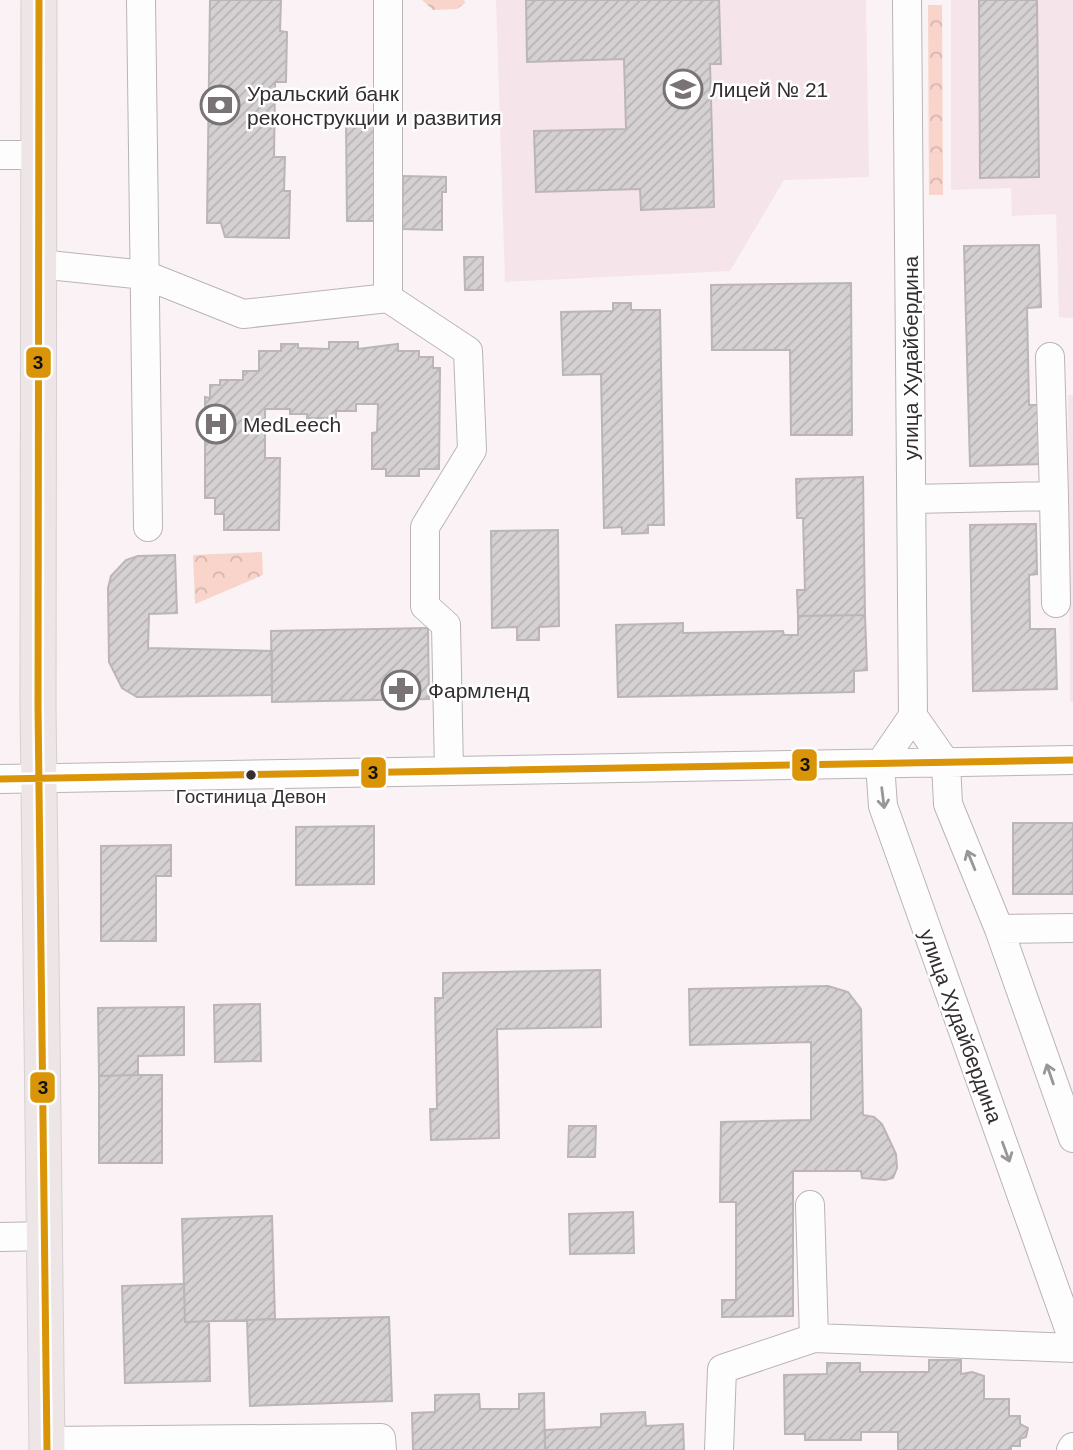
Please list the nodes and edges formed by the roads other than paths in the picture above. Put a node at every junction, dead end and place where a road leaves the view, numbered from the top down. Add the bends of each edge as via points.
1 (39, 0) edge
2 (141, 0) edge
3 (388, 0) edge
4 (907, 0) edge
5 (0, 155) edge
6 (39, 155) junction
7 (39, 264) junction
8 (145, 275) junction
9 (388, 298) junction
10 (1050, 357) dead end
11 (1054, 496) junction
12 (911, 499) junction
13 (148, 527) dead end
14 (1056, 603) dead end
15 (913, 716) junction
16 (1073, 760) edge
17 (946, 763) junction
18 (880, 764) junction
19 (449, 771) junction
20 (39, 778) junction
21 (0, 779) edge
22 (1073, 928) edge
23 (999, 929) junction
24 (1073, 1138) edge
25 (810, 1205) dead end
26 (47, 1236) junction
27 (0, 1237) edge
28 (814, 1338) junction
29 (1073, 1340) edge
30 (1073, 1348) edge
31 (47, 1445) edge
32 (382, 1450) edge
33 (719, 1450) edge

1 - 6 main road
2 - 8 street
3 - 9 street
4 - 12 street, улица Худайбердина
5 - 6 street
6 - 7 main road
7 - 8 street
7 - 20 main road
8 - 9 street via 243,314
8 - 13 street
9 - 19 street via 468,351 472,450 425,527 425,606 446,625
10 - 11 street
11 - 12 street
11 - 14 street
12 - 15 street, улица Худайбердина
15 - 17 street
15 - 18 street
16 - 17 street
17 - 18 street
23 -> 17 street via 948,804
18 - 19 street
18 -> 29 street, улица Худайбердина via 883,806
19 - 20 street
20 - 21 street
20 - 26 main road
22 - 23 street
24 -> 23 street
25 - 28 street
26 - 27 street
26 - 31 main road
28 - 30 street
28 - 33 street via 722,1369
31 - 32 street via 382,1438

